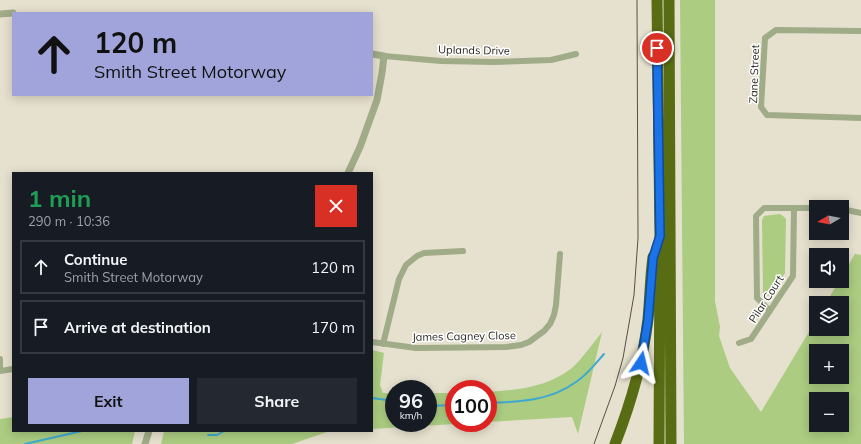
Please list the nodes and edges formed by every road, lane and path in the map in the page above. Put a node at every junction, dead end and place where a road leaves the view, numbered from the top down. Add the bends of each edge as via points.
1 (657, 0) edge
2 (669, 0) edge
3 (12, 13) edge
4 (0, 14) edge
5 (861, 31) edge
6 (373, 54) edge
7 (576, 54) dead end
8 (384, 56) junction
9 (861, 118) edge
10 (348, 172) edge
11 (794, 208) junction
12 (809, 208) edge
13 (849, 211) edge
14 (861, 214) edge
15 (660, 236) junction
16 (463, 250) dead end
17 (560, 254) dead end
18 (770, 310) junction
19 (373, 342) edge
20 (739, 343) dead end
21 (383, 344) junction
22 (0, 359) edge
23 (12, 369) edge
24 (0, 371) edge
25 (149, 432) edge
26 (145, 444) edge
27 (615, 444) edge
28 (658, 444) edge
29 (671, 444) edge

1 - 15 highway
2 - 29 highway
3 - 4 street
5 - 9 street, Zane Street via 776,30 765,38 761,107 767,115
6 - 8 street, Uplands Drive
7 - 8 street, Uplands Drive via 551,60 494,62
8 - 10 street via 377,100
11 - 12 street
11 - 18 street, Pilar Court via 793,276
11 - 18 street via 764,208 756,216 757,298
13 - 14 street
15 - 27 highway via 653,258 648,320 641,363
15 - 28 highway
16 - 21 street via 424,253 406,265 399,279
17 - 21 street, James Cagney Close via 554,314 544,331 529,342 506,347 416,348
18 - 20 street, Pilar Court via 751,339
19 - 21 street, James Cagney Close
22 - 24 street
23 - 24 street
25 - 26 street

